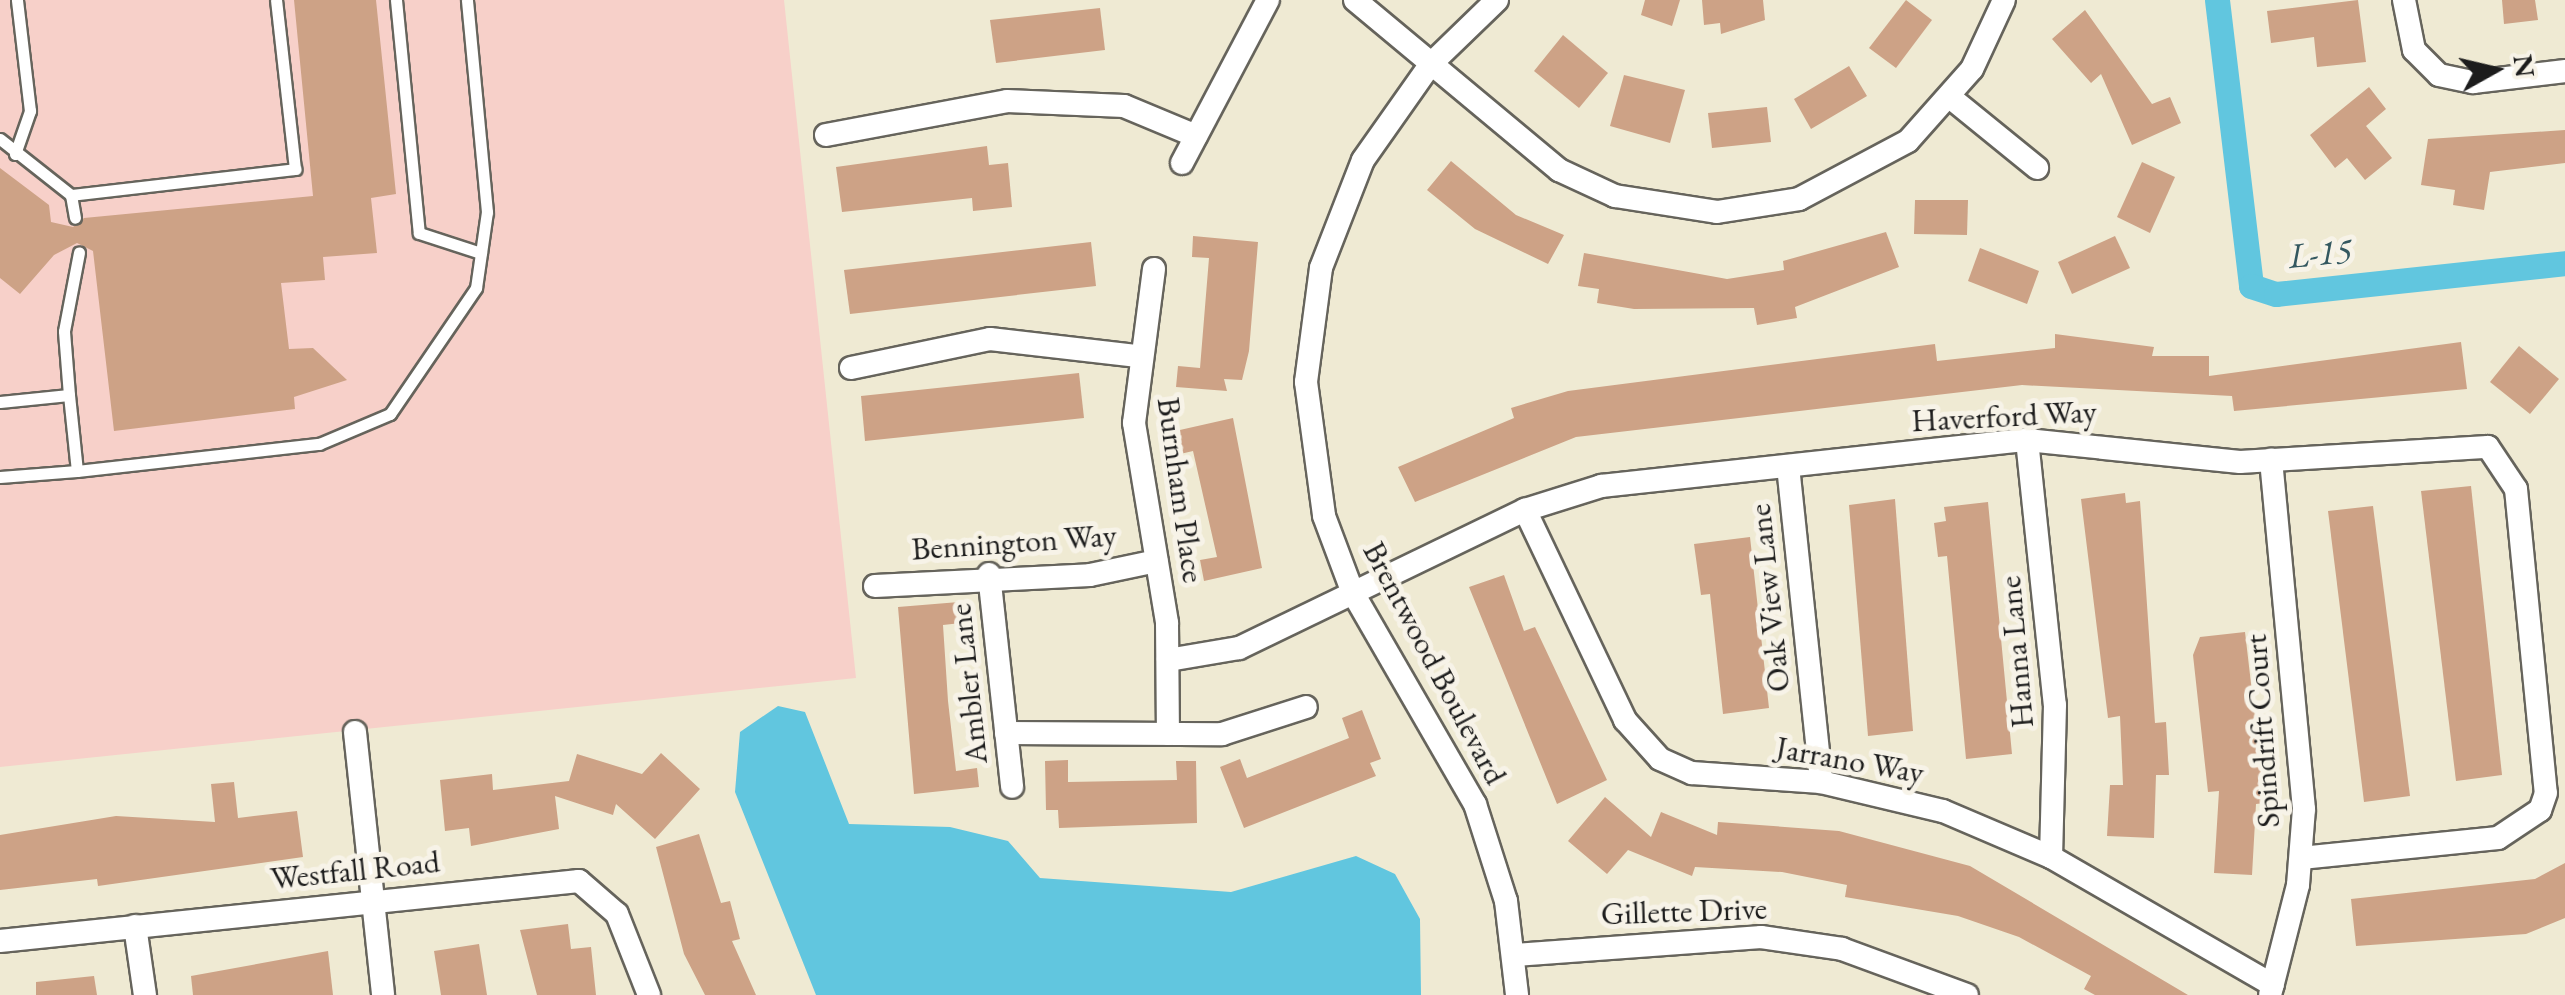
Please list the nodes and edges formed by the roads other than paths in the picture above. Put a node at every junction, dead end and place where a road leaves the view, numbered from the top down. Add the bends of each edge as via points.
1 (18, 0) edge
2 (276, 0) edge
3 (396, 0) edge
4 (467, 0) edge
5 (1268, 0) edge
6 (1355, 0) edge
7 (1496, 0) edge
8 (2004, 0) edge
9 (2404, 0) edge
10 (1430, 65) junction
11 (2565, 71) edge
12 (1951, 98) junction
13 (826, 135) dead end
14 (1196, 136) junction
15 (0, 138) edge
16 (15, 154) junction
17 (1182, 163) dead end
18 (2037, 168) dead end
19 (71, 195) junction
20 (75, 218) dead end
21 (79, 252) dead end
22 (481, 253) junction
23 (1154, 268) dead end
24 (1138, 356) junction
25 (851, 368) dead end
26 (70, 395) junction
27 (0, 402) edge
28 (2027, 440) junction
29 (2271, 460) junction
30 (1788, 466) junction
31 (77, 471) junction
32 (0, 477) edge
33 (1525, 510) junction
34 (1157, 561) junction
35 (989, 574) junction
36 (875, 586) dead end
37 (1354, 593) junction
38 (1168, 660) junction
39 (1306, 708) dead end
40 (355, 732) dead end
41 (1006, 734) junction
42 (1168, 734) junction
43 (1821, 782) junction
44 (1012, 787) dead end
45 (2050, 857) junction
46 (2301, 858) junction
47 (373, 900) junction
48 (135, 926) junction
49 (0, 941) edge
50 (1515, 955) junction
51 (2272, 990) edge
52 (145, 995) edge
53 (383, 995) edge
54 (649, 995) edge
55 (1517, 995) edge
56 (1967, 995) edge

1 - 16 lane via 30,111
2 - 19 lane via 296,169
3 - 22 lane via 419,233
4 - 22 lane via 487,212
5 - 14 street
6 - 10 street
7 - 10 street, Brentwood Boulevard
8 - 12 street
9 - 11 street via 2414,50 2439,75 2473,82
10 - 12 street via 1559,170 1615,196 1696,211 1758,208 1838,185 1908,142
10 - 37 street, Brentwood Boulevard via 1363,160 1320,268 1310,324 1315,478
12 - 18 street
13 - 14 street via 1006,101 1124,106
14 - 17 street
15 - 16 lane
16 - 19 lane
19 - 20 lane
21 - 26 lane via 64,331
22 - 31 lane via 476,288 390,414 319,444
23 - 24 street, Burnham Place
24 - 25 street via 990,338
24 - 34 street, Burnham Place via 1134,423
26 - 27 lane
26 - 31 lane
28 - 29 street, Haverford Way
28 - 30 street, Haverford Way
28 - 45 street, Hanna Lane via 2055,706
29 - 46 street, Spindrift Court via 2301,747
29 - 46 street, Haverford Way via 2472,441 2502,458 2516,490 2546,794 2529,824 2498,838
30 - 33 street, Haverford Way via 1600,486
30 - 43 street, Oak View Lane
31 - 32 lane
33 - 37 street, Haverford Way
33 - 43 street, Jarrano Way via 1646,748 1692,773
34 - 35 street, Bennington Way via 1090,575
34 - 38 street, Burnham Place
35 - 36 street, Bennington Way
35 - 41 street, Ambler Lane
37 - 38 street, Haverford Way via 1239,648
37 - 50 street, Brentwood Boulevard via 1475,804
38 - 42 street
39 - 42 street via 1255,728
40 - 47 street
41 - 42 street
41 - 44 street, Ambler Lane
43 - 45 street, Jarrano Way via 1943,811
45 - 51 street, Jarrano Way
46 - 51 street, Spindrift Court
47 - 48 street, Westfall Road
47 - 53 street
47 - 54 street, Westfall Road via 578,881 617,914
48 - 49 street, Westfall Road
48 - 52 street
50 - 55 street, Brentwood Boulevard
50 - 56 street, Gillette Drive via 1761,937 1842,950

